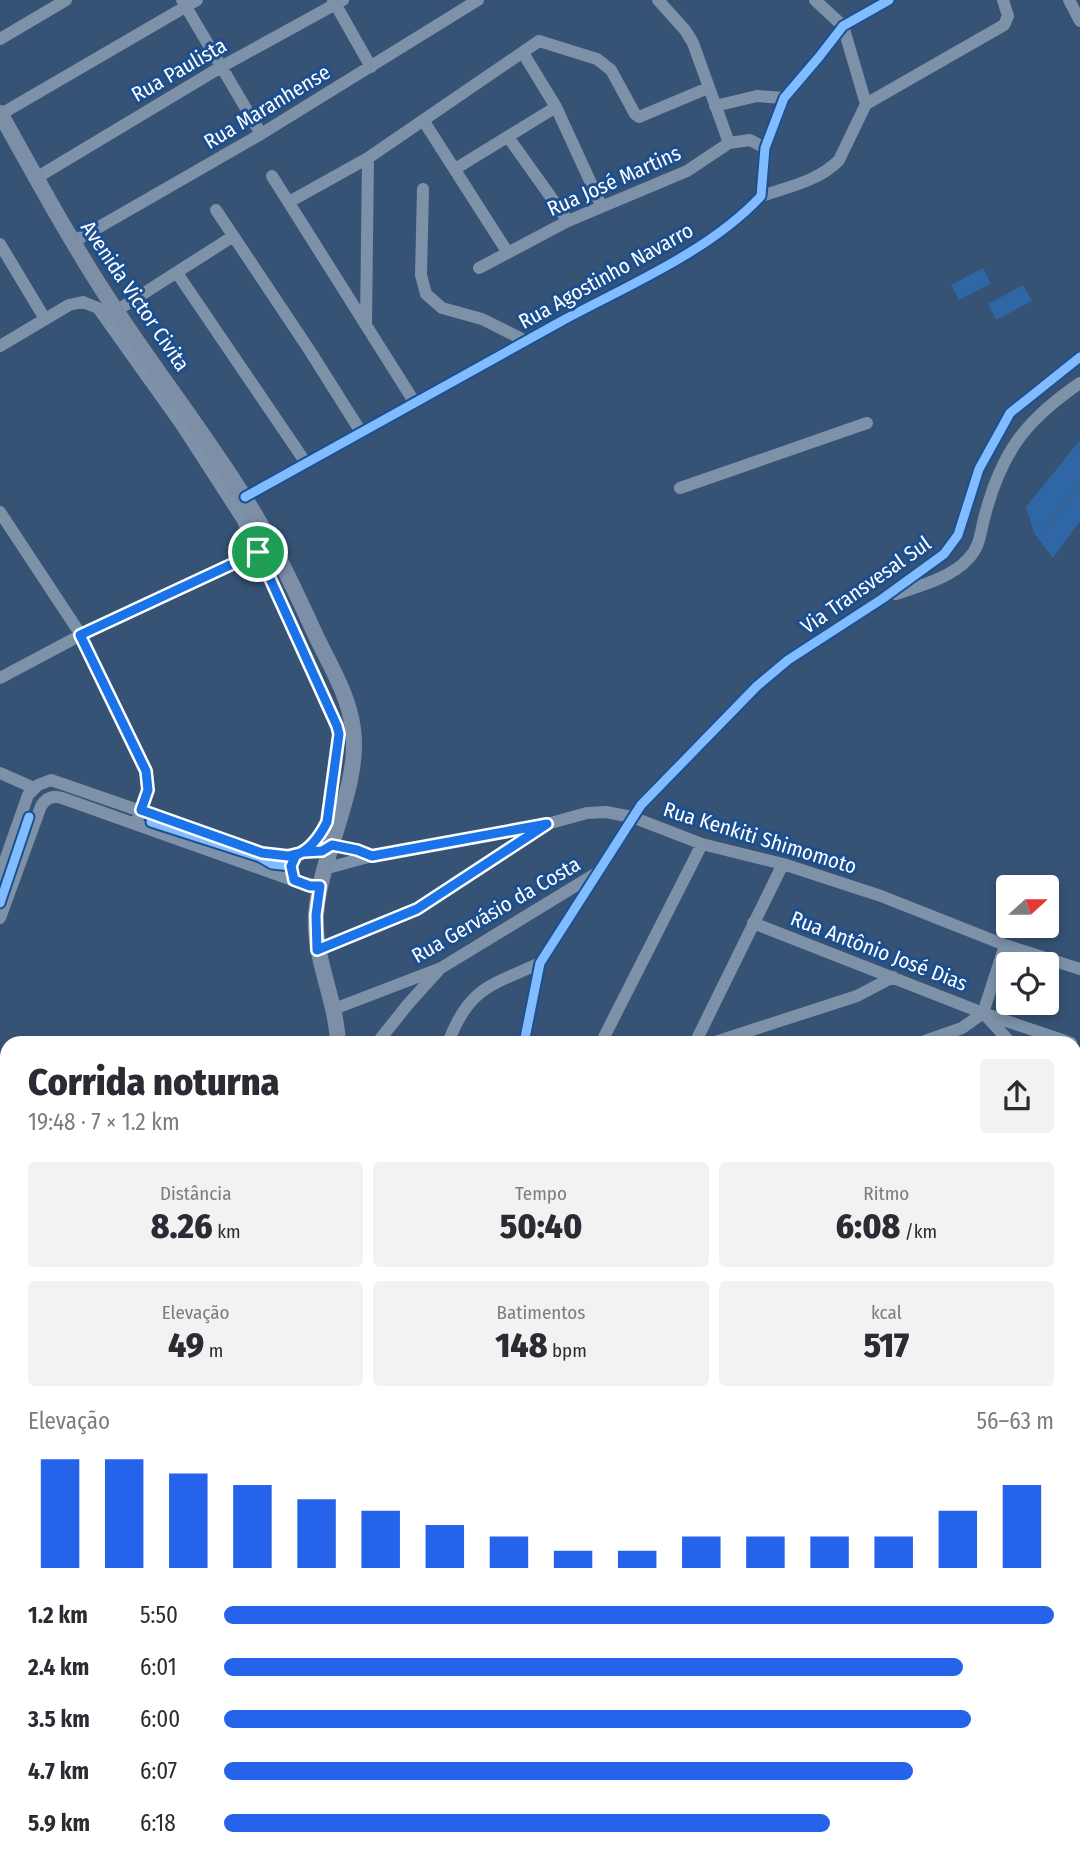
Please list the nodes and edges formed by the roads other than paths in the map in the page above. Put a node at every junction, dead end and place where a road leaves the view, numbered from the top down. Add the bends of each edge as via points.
1 (66, 0) edge
2 (478, 0) edge
3 (658, 0) edge
4 (816, 0) edge
5 (889, 0) edge
6 (1003, 0) edge
7 (1069, 0) edge
8 (337, 1) edge
9 (188, 2) edge
10 (1080, 21) edge
11 (843, 26) junction
12 (0, 39) edge
13 (523, 53) junction
14 (371, 67) junction
15 (221, 68) junction
16 (708, 88) junction
17 (784, 98) junction
18 (866, 104) junction
19 (715, 106) junction
20 (556, 107) junction
21 (0, 114) edge
22 (423, 120) junction
23 (261, 134) junction
24 (508, 137) junction
25 (729, 143) junction
26 (765, 148) junction
27 (368, 158) junction
28 (455, 169) junction
29 (272, 176) dead end
30 (36, 178) junction
31 (423, 189) dead end
32 (761, 196) junction
33 (289, 202) junction
34 (601, 205) junction
35 (216, 210) dead end
36 (568, 220) junction
37 (232, 237) junction
38 (73, 242) junction
39 (0, 244) edge
40 (508, 253) junction
41 (479, 268) dead end
42 (177, 273) junction
43 (116, 311) junction
44 (45, 319) junction
45 (366, 325) junction
46 (526, 341) junction
47 (0, 346) edge
48 (1080, 357) edge
49 (1080, 383) edge
50 (415, 403) junction
51 (867, 423) dead end
52 (361, 432) junction
53 (306, 463) junction
54 (680, 488) dead end
55 (244, 497) junction
56 (969, 498) junction
57 (0, 512) edge
58 (985, 515) junction
59 (958, 536) junction
60 (977, 548) junction
61 (258, 552) junction
62 (882, 598) junction
63 (80, 635) junction
64 (0, 678) edge
65 (0, 773) edge
66 (34, 788) junction
67 (141, 810) junction
68 (632, 817) junction
69 (136, 824) junction
70 (547, 824) junction
71 (702, 844) junction
72 (332, 845) junction
73 (300, 853) junction
74 (372, 856) junction
75 (783, 864) junction
76 (324, 869) junction
77 (598, 872) junction
78 (0, 875) edge
79 (294, 880) junction
80 (320, 886) junction
81 (0, 918) edge
82 (753, 923) junction
83 (1005, 945) junction
84 (317, 950) junction
85 (540, 963) junction
86 (441, 968) junction
87 (1080, 969) edge
88 (893, 977) junction
89 (394, 988) junction
90 (409, 1003) junction
91 (334, 1009) junction
92 (984, 1013) junction
93 (337, 1036) edge
94 (383, 1036) edge
95 (451, 1036) edge
96 (525, 1036) edge
97 (605, 1036) edge
98 (698, 1036) edge
99 (734, 1036) edge
100 (939, 1036) edge
101 (1005, 1036) edge
102 (1050, 1036) edge

1 - 12 street
2 - 14 street, Rua Maranhense
3 - 16 street via 685,30
4 - 11 street
5 - 11 street
6 - 18 street via 1008,16 999,29
7 - 10 street
8 - 14 street
8 - 15 street, Rua Paulista
9 - 15 street
9 - 21 street
11 - 17 street
11 - 18 street
13 - 16 street via 539,41 597,60 611,70 639,117
13 - 20 street
13 - 22 street
14 - 23 street, Rua Maranhense
15 - 23 street
15 - 30 street, Rua Paulista
16 - 19 street
17 - 19 street via 757,96
17 - 26 street
18 - 32 street via 832,167
19 - 25 street
20 - 24 street
20 - 34 street
21 - 30 main road, Avenida Victor Civita
22 - 27 street
22 - 28 street
23 - 38 street, Rua Maranhense
24 - 28 street
24 - 36 street
25 - 26 street via 750,140
25 - 34 street, Rua José Martins via 687,171
26 - 32 street
27 - 33 street
27 - 45 street
28 - 40 street
29 - 33 street
30 - 38 main road, Avenida Victor Civita
31 - 46 street via 421,275 426,295 442,309 482,319
32 - 46 street, Rua Agostinho Navarro via 733,221 655,273
33 - 45 street
34 - 36 street, Rua José Martins
35 - 37 street
36 - 40 street, Rua José Martins
37 - 42 street
37 - 52 street
38 - 43 main road, Avenida Victor Civita
39 - 44 street
40 - 41 street, Rua José Martins
42 - 43 street
42 - 53 street
43 - 55 main road, Avenida Victor Civita
44 - 47 street
44 - 61 street via 76,302 102,312 212,472
45 - 50 street
46 - 50 street, Rua Agostinho Navarro
48 - 56 street, Via Transvesal Sul via 1010,413 990,446
49 - 58 street via 1023,430 1006,457
50 - 52 street, Rua Agostinho Navarro
51 - 54 street
52 - 53 street, Rua Agostinho Navarro
53 - 55 street, Rua Agostinho Navarro
55 - 72 main road, Avenida Victor Civita via 295,589 351,715 354,751
56 - 58 street
56 - 59 street, Via Transvesal Sul
57 - 63 street
58 - 60 street
59 - 60 street, Via Transvesal Sul
59 - 62 street, Via Transvesal Sul via 944,554
60 - 62 street, Via Transvesal Sul via 955,570
61 - 63 street
61 - 73 street via 339,734 329,817 321,833
62 - 68 street, Via Transvesal Sul via 769,676
63 - 64 street
63 - 67 street via 146,771 148,790
65 - 66 street
66 - 67 street via 56,781
66 - 78 street
67 - 69 street
67 - 73 street via 262,853
68 - 70 street, Rua Kenkiti Shimomoto via 598,812
68 - 71 street, Rua Kenkiti Shimomoto
68 - 77 street, Via Transvesal Sul
69 - 79 street
69 - 81 street via 58,796 45,800
70 - 74 street, Rua Kenkiti Shimomoto
70 - 84 street via 417,909
71 - 75 street, Rua Kenkiti Shimomoto
71 - 97 street
72 - 73 street
72 - 74 street, Rua Kenkiti Shimomoto
72 - 76 main road, Avenida Victor Civita
73 - 79 street via 291,866
74 - 76 street, Rua Kenkiti Shimomoto
75 - 82 street
75 - 83 street, Rua Kenkiti Shimomoto via 907,904
76 - 80 main road, Avenida Victor Civita
77 - 85 street, Via Transvesal Sul
77 - 86 street, Rua Gervásio da Costa
79 - 80 street
80 - 84 main road, Avenida Victor Civita
82 - 88 street, Rua Antônio José Dias
82 - 98 street
83 - 87 street, Rua Kenkiti Shimomoto
83 - 92 street
84 - 91 main road, Avenida Victor Civita
85 - 95 street via 470,1000
85 - 96 street
86 - 89 street, Rua Gervásio da Costa
86 - 90 street
88 - 92 street, Rua Antônio José Dias
88 - 99 street via 857,996
89 - 90 street
89 - 91 street, Rua Gervásio da Costa
90 - 94 street
91 - 93 main road, Avenida Victor Civita
92 - 100 street
92 - 101 street
92 - 102 street, Rua Antônio José Dias

